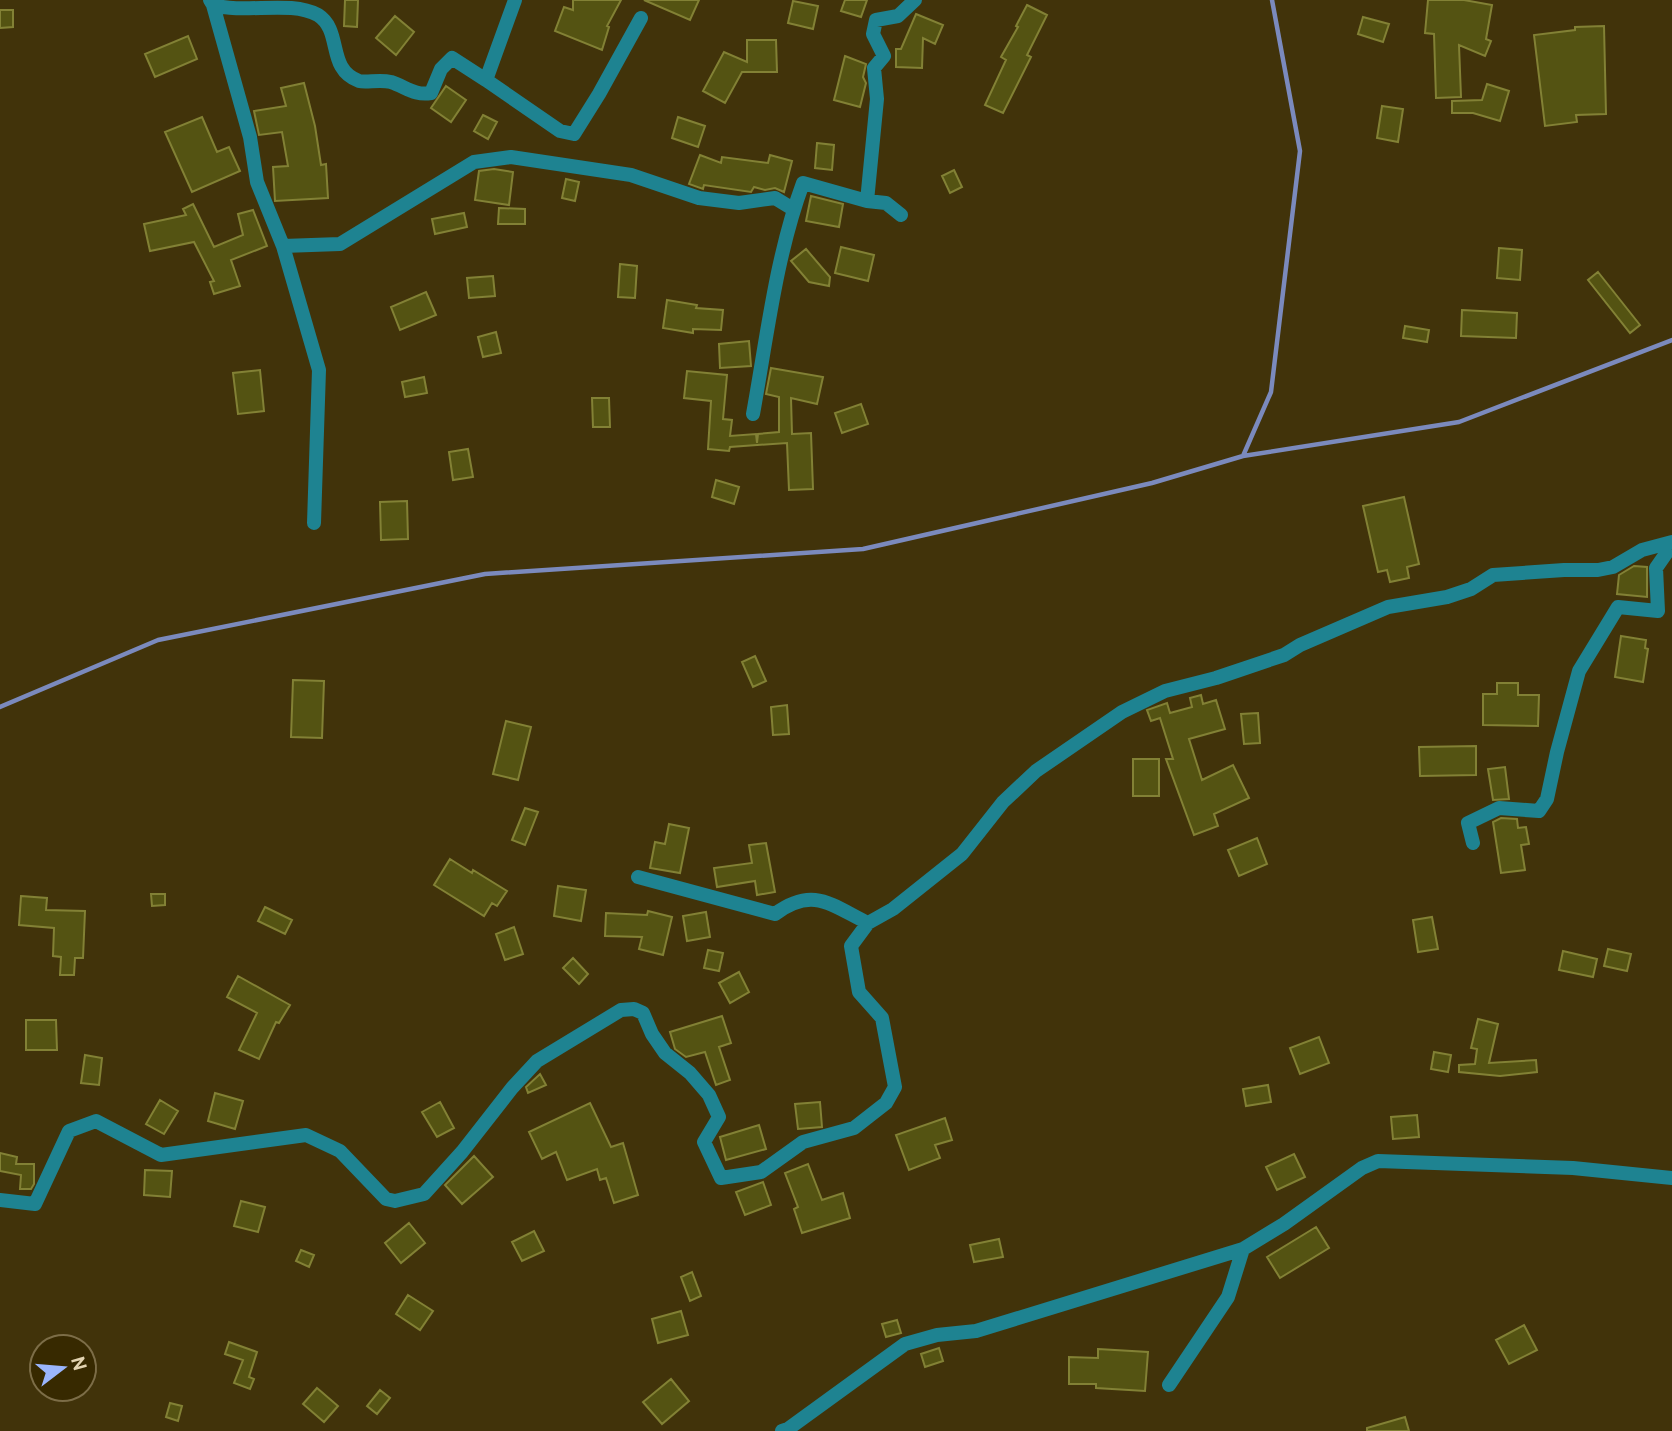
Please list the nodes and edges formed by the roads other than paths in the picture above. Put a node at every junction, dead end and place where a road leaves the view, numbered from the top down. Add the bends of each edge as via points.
1 (515, 0) edge
2 (915, 0) edge
3 (211, 2) edge
4 (641, 19) dead end
5 (486, 80) junction
6 (867, 201) junction
7 (793, 209) junction
8 (901, 215) dead end
9 (283, 247) junction
10 (753, 414) dead end
11 (314, 523) dead end
12 (1672, 544) edge
13 (1473, 843) dead end
14 (638, 877) dead end
15 (868, 923) junction
16 (1672, 1178) edge
17 (0, 1200) edge
18 (1243, 1249) junction
19 (1169, 1385) dead end
20 (782, 1431) edge

1 - 5 street
2 - 6 street via 898,16 876,20 873,34 884,57 874,68 877,99
3 - 5 street via 228,9 306,8 331,29 343,71 361,82 380,79 420,95 431,93 441,69 452,58
3 - 9 street via 250,137 257,182
4 - 5 street via 574,134 559,131
6 - 7 street via 803,183
6 - 8 street via 886,203
7 - 9 street via 775,198 739,203 699,198 631,175 510,157 474,162 340,244
7 - 10 street
9 - 11 street via 319,370
12 - 13 street via 1656,568 1658,611 1618,607 1578,671 1547,799 1539,811 1499,808 1468,823
12 - 15 street via 1642,550 1598,570 1493,575 1471,589 1388,607 1284,655 1165,691 1122,712 1036,771 1003,802 962,854 893,909
14 - 15 street via 775,914 790,903 819,898
15 - 17 street via 851,946 859,992 882,1018 895,1087 886,1103 854,1128 803,1142 761,1172 721,1178 704,1142 719,1117 709,1095 665,1053 643,1013 634,1009 621,1010 537,1061 424,1194 386,1199 341,1151 306,1135 161,1155 96,1121 69,1131 34,1204
16 - 18 street via 1573,1168 1378,1161
18 - 19 street via 1228,1297
18 - 20 street via 976,1331 905,1343

